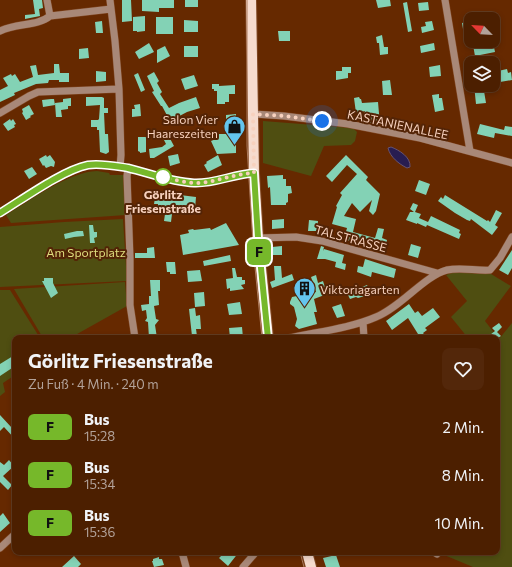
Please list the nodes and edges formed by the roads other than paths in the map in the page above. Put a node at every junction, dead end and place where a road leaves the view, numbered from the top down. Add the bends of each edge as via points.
1 (47, 0) edge
2 (110, 0) edge
3 (251, 0) edge
4 (445, 0) edge
5 (110, 9) junction
6 (50, 16) junction
7 (0, 31) edge
8 (119, 89) junction
9 (0, 113) edge
10 (253, 114) junction
11 (470, 151) junction
12 (512, 163) edge
13 (120, 167) junction
14 (128, 168) junction
15 (254, 173) junction
16 (0, 213) edge
17 (512, 237) edge
18 (258, 238) junction
19 (437, 273) junction
20 (363, 322) junction
21 (135, 335) edge
22 (268, 335) edge
23 (304, 335) edge
24 (364, 335) edge
25 (12, 537) edge
26 (0, 548) edge
27 (183, 555) edge
28 (253, 555) edge
29 (307, 555) edge
30 (186, 567) edge
31 (243, 567) edge
32 (311, 567) edge

1 - 6 street
2 - 5 street
3 - 10 main road
4 - 11 street
5 - 6 street
5 - 8 street
6 - 7 street via 44,21 12,26
8 - 9 street via 38,92
8 - 13 street
10 - 11 street, KASTANIENALLEE via 348,124
10 - 15 main road
11 - 12 street, KASTANIENALLEE
13 - 14 street
13 - 16 street via 82,167
14 - 15 street via 192,183
14 - 21 street via 130,305
15 - 18 main road
17 - 19 street via 490,270 456,269
18 - 19 street, TALSTRASSE via 296,237 322,241
18 - 22 main road
19 - 20 street via 391,310
20 - 23 street
20 - 24 street
25 - 26 street
27 - 30 street
28 - 31 street
29 - 32 main road

